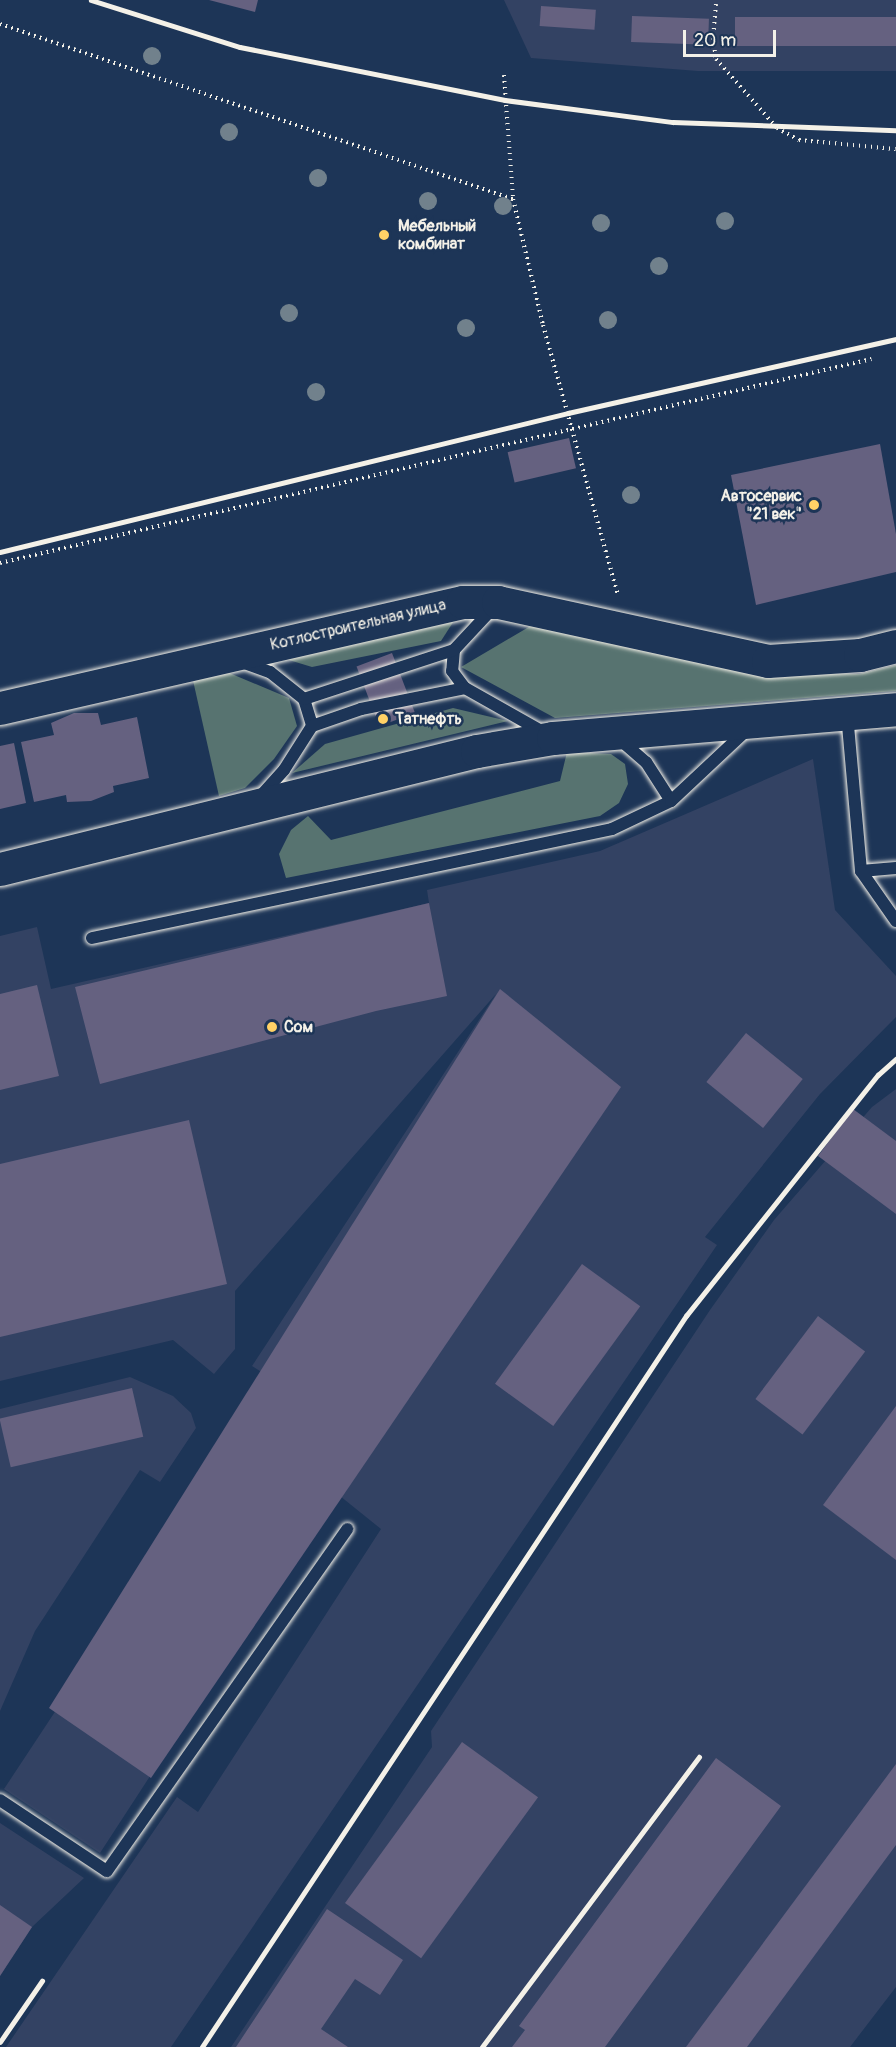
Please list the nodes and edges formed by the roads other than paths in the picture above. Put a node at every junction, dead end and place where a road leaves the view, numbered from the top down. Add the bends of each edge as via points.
1 (498, 602) junction
2 (896, 646) edge
3 (454, 650) junction
4 (224, 655) junction
5 (465, 688) junction
6 (304, 699) junction
7 (0, 708) edge
8 (896, 709) edge
9 (847, 713) junction
10 (755, 722) junction
11 (312, 726) junction
12 (611, 733) junction
13 (553, 738) junction
14 (670, 801) junction
15 (251, 807) junction
16 (896, 868) edge
17 (0, 869) edge
18 (861, 871) junction
19 (896, 921) edge
20 (92, 938) dead end
21 (347, 1529) dead end
22 (0, 1800) edge

1 - 2 main road, Котлостроительная улица via 768,662 860,655
1 - 3 lane via 479,628
1 - 4 main road, Котлостроительная улица via 431,606
3 - 5 lane via 453,671
3 - 6 lane
4 - 6 lane via 270,672
4 - 7 main road, Котлостроительная улица
5 - 11 lane via 361,709
5 - 13 lane
6 - 11 lane
8 - 9 main road
9 - 10 main road
9 - 18 lane
10 - 12 main road
10 - 14 lane
11 - 15 lane via 284,770
12 - 13 main road
12 - 14 lane via 646,762
13 - 15 main road via 477,751
14 - 20 lane via 612,829
15 - 17 main road
16 - 18 lane
18 - 19 lane
21 - 22 lane via 107,1871

